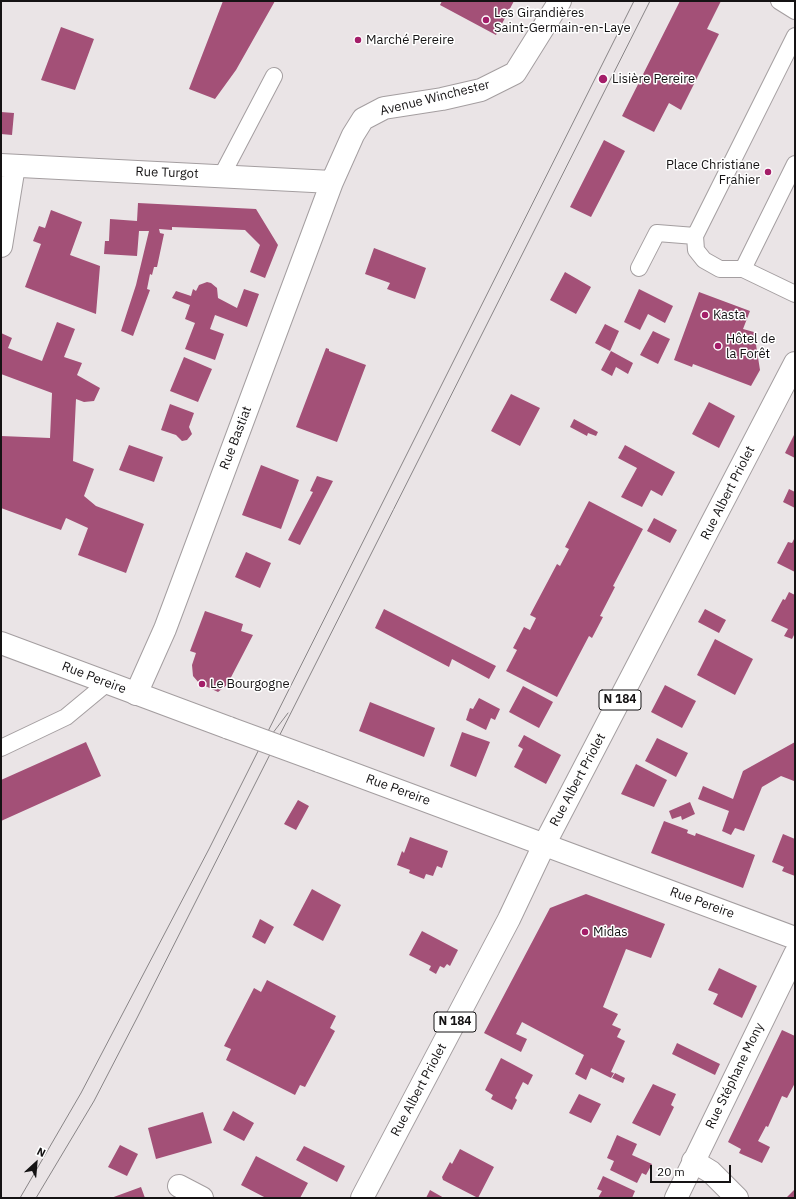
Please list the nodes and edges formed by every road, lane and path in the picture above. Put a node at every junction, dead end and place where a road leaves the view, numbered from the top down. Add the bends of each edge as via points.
1 (560, 1) edge
2 (779, 1) edge
3 (795, 11) edge
4 (795, 36) edge
5 (274, 76) dead end
6 (795, 164) edge
7 (8, 166) edge
8 (222, 175) junction
9 (332, 182) junction
10 (695, 236) junction
11 (1, 246) edge
12 (639, 268) dead end
13 (743, 269) junction
14 (795, 294) edge
15 (795, 363) edge
16 (1, 643) edge
17 (107, 683) junction
18 (136, 694) junction
19 (1, 748) edge
20 (544, 845) junction
21 (795, 938) edge
22 (795, 954) edge
23 (693, 1161) junction
24 (179, 1186) dead end
25 (202, 1198) edge
26 (362, 1198) edge
27 (676, 1198) edge
28 (737, 1198) edge

1 - 9 street, Avenue Winchester via 515,73 481,90 384,108 363,119
2 - 3 lane
4 - 10 lane
5 - 8 lane
6 - 13 lane
7 - 8 street, Rue Turgot
7 - 11 street
8 - 9 street, Rue Turgot
9 - 18 street, Rue Bastiat via 165,628
10 - 12 lane via 656,233
10 - 13 lane via 696,250 704,260 720,269
13 - 14 lane
15 - 20 street, Rue Albert Priolet / N 184
16 - 17 street, Rue Pereire
17 - 18 street, Rue Pereire
17 - 19 lane via 66,717
18 - 20 street, Rue Pereire, bridge
20 - 21 street, Rue Pereire
20 - 26 street, Rue Albert Priolet / N 184 via 505,926
22 - 23 street, Rue Stéphane Mony
23 - 27 street, Rue Stéphane Mony
23 - 28 street via 711,1172
24 - 25 street

